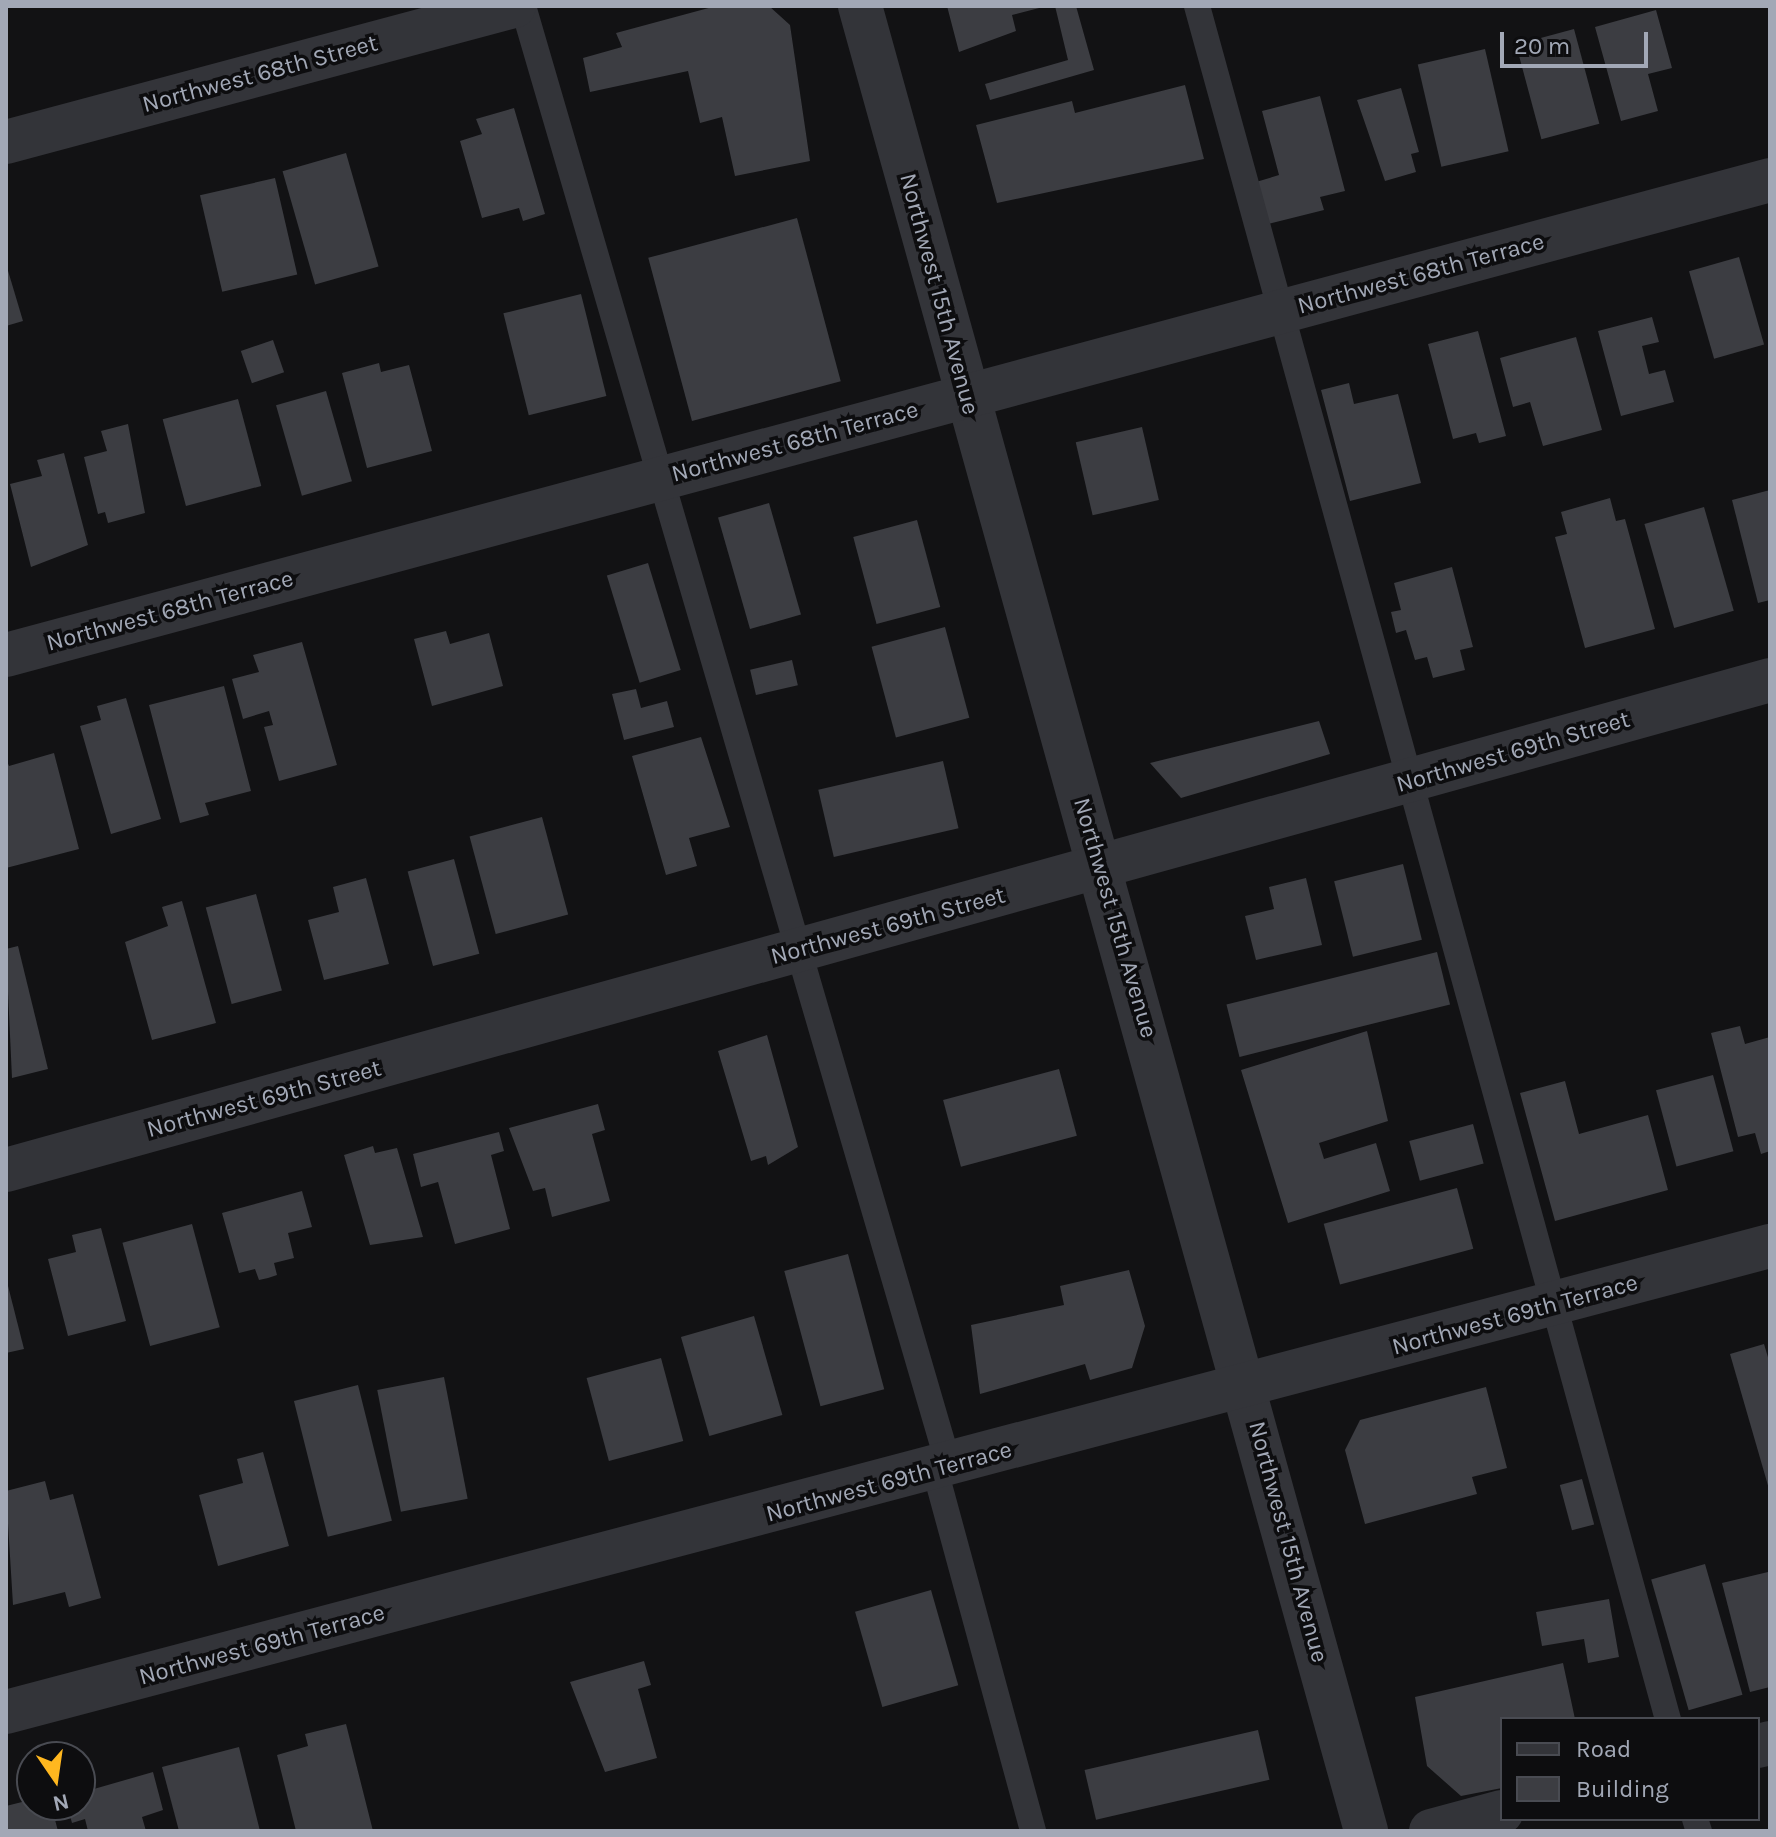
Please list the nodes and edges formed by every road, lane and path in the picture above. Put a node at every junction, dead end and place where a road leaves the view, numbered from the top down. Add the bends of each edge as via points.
1 (514, 6) edge
2 (523, 6) edge
3 (860, 6) edge
4 (1197, 6) edge
5 (6, 142) edge
6 (1770, 180) edge
7 (1283, 311) junction
8 (966, 396) junction
9 (658, 479) junction
10 (6, 655) edge
11 (1770, 680) edge
12 (1410, 781) junction
13 (1101, 867) junction
14 (794, 952) junction
15 (6, 1170) edge
16 (1770, 1246) edge
17 (1552, 1306) junction
18 (1246, 1388) junction
19 (942, 1468) junction
20 (6, 1712) edge
21 (1667, 1717) edge
22 (1500, 1813) edge
23 (1033, 1831) edge
24 (1366, 1831) edge
25 (1431, 1831) edge

1 - 5 street, Northwest 68th Street
2 - 9 lane
3 - 8 street, Northwest 15th Avenue
4 - 7 lane
6 - 7 street, Northwest 68th Terrace
7 - 8 street, Northwest 68th Terrace
7 - 12 lane
8 - 9 street, Northwest 68th Terrace
8 - 13 street, Northwest 15th Avenue
9 - 10 street, Northwest 68th Terrace
9 - 14 lane
11 - 12 street, Northwest 69th Street
12 - 13 street, Northwest 69th Street
12 - 17 lane
13 - 14 street, Northwest 69th Street
13 - 18 street, Northwest 15th Avenue
14 - 15 street, Northwest 69th Street
14 - 19 lane
16 - 17 street, Northwest 69th Terrace
17 - 18 street, Northwest 69th Terrace
17 - 21 lane
18 - 19 street, Northwest 69th Terrace
18 - 24 street, Northwest 15th Avenue
19 - 20 street, Northwest 69th Terrace
19 - 23 lane
22 - 25 street

